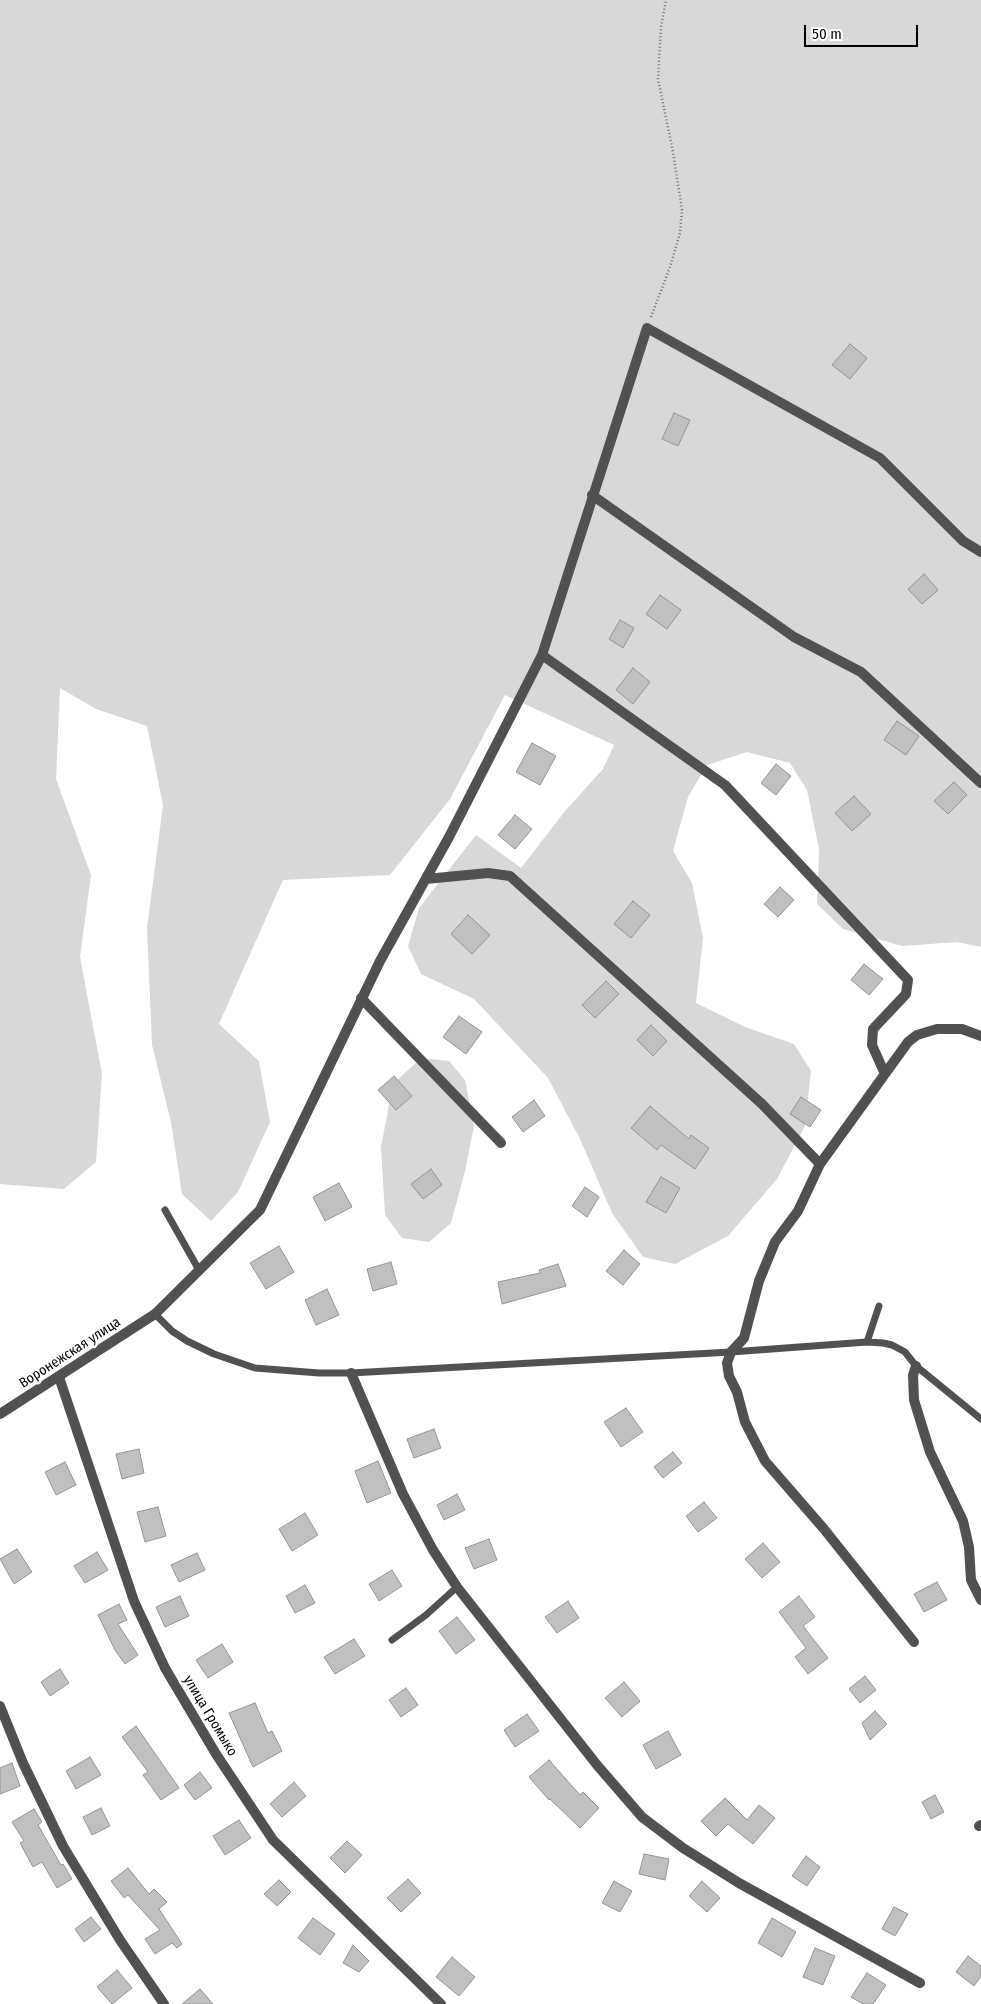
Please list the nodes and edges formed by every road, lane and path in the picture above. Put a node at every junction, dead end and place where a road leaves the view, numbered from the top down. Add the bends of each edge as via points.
1 (666, 0) edge
2 (647, 328) junction
3 (592, 495) junction
4 (981, 552) edge
5 (542, 655) junction
6 (981, 783) edge
7 (426, 879) junction
8 (361, 998) junction
9 (981, 1036) edge
10 (885, 1074) junction
11 (501, 1142) dead end
12 (820, 1164) junction
13 (166, 1210) dead end
14 (199, 1270) junction
15 (879, 1306) dead end
16 (156, 1314) junction
17 (867, 1342) junction
18 (731, 1352) junction
19 (916, 1366) junction
20 (351, 1373) junction
21 (59, 1377) junction
22 (0, 1414) edge
23 (981, 1419) edge
24 (457, 1587) junction
25 (981, 1600) edge
26 (392, 1640) dead end
27 (914, 1642) dead end
28 (0, 1706) edge
29 (920, 1983) dead end
30 (164, 2004) edge
31 (441, 2004) edge

1 - 2 path via 658,79 682,210 680,233 670,267
2 - 3 street, Воронежская улица
2 - 4 street via 880,458 963,541
3 - 5 street, Воронежская улица
3 - 6 street via 794,637 861,672
5 - 7 street, Воронежская улица
5 - 10 street via 725,785 908,980 906,994 873,1029 872,1045
7 - 8 street, Воронежская улица
7 - 12 street via 488,873 510,876 762,1104
8 - 11 street
8 - 14 street, Воронежская улица via 260,1210
9 - 10 street via 962,1029 938,1029 917,1035 908,1042
10 - 12 street
12 - 18 street via 798,1211 775,1242 759,1281 744,1338
13 - 14 lane
14 - 16 street, Воронежская улица
15 - 17 lane
16 - 20 lane via 187,1341 255,1368
16 - 21 street, Воронежская улица
17 - 18 lane
17 - 19 lane via 892,1345 905,1352
18 - 20 lane
18 - 27 street via 726,1363 729,1376 745,1422 765,1461
19 - 23 lane
19 - 25 street via 914,1400 930,1452 963,1520 971,1580
20 - 24 street via 403,1494 432,1550
21 - 22 street, Воронежская улица
21 - 31 street, улица Громыко via 134,1601 165,1668 216,1754 273,1840
24 - 26 lane
24 - 29 street via 642,1817 683,1848 739,1883
28 - 30 street via 63,1846 120,1940

